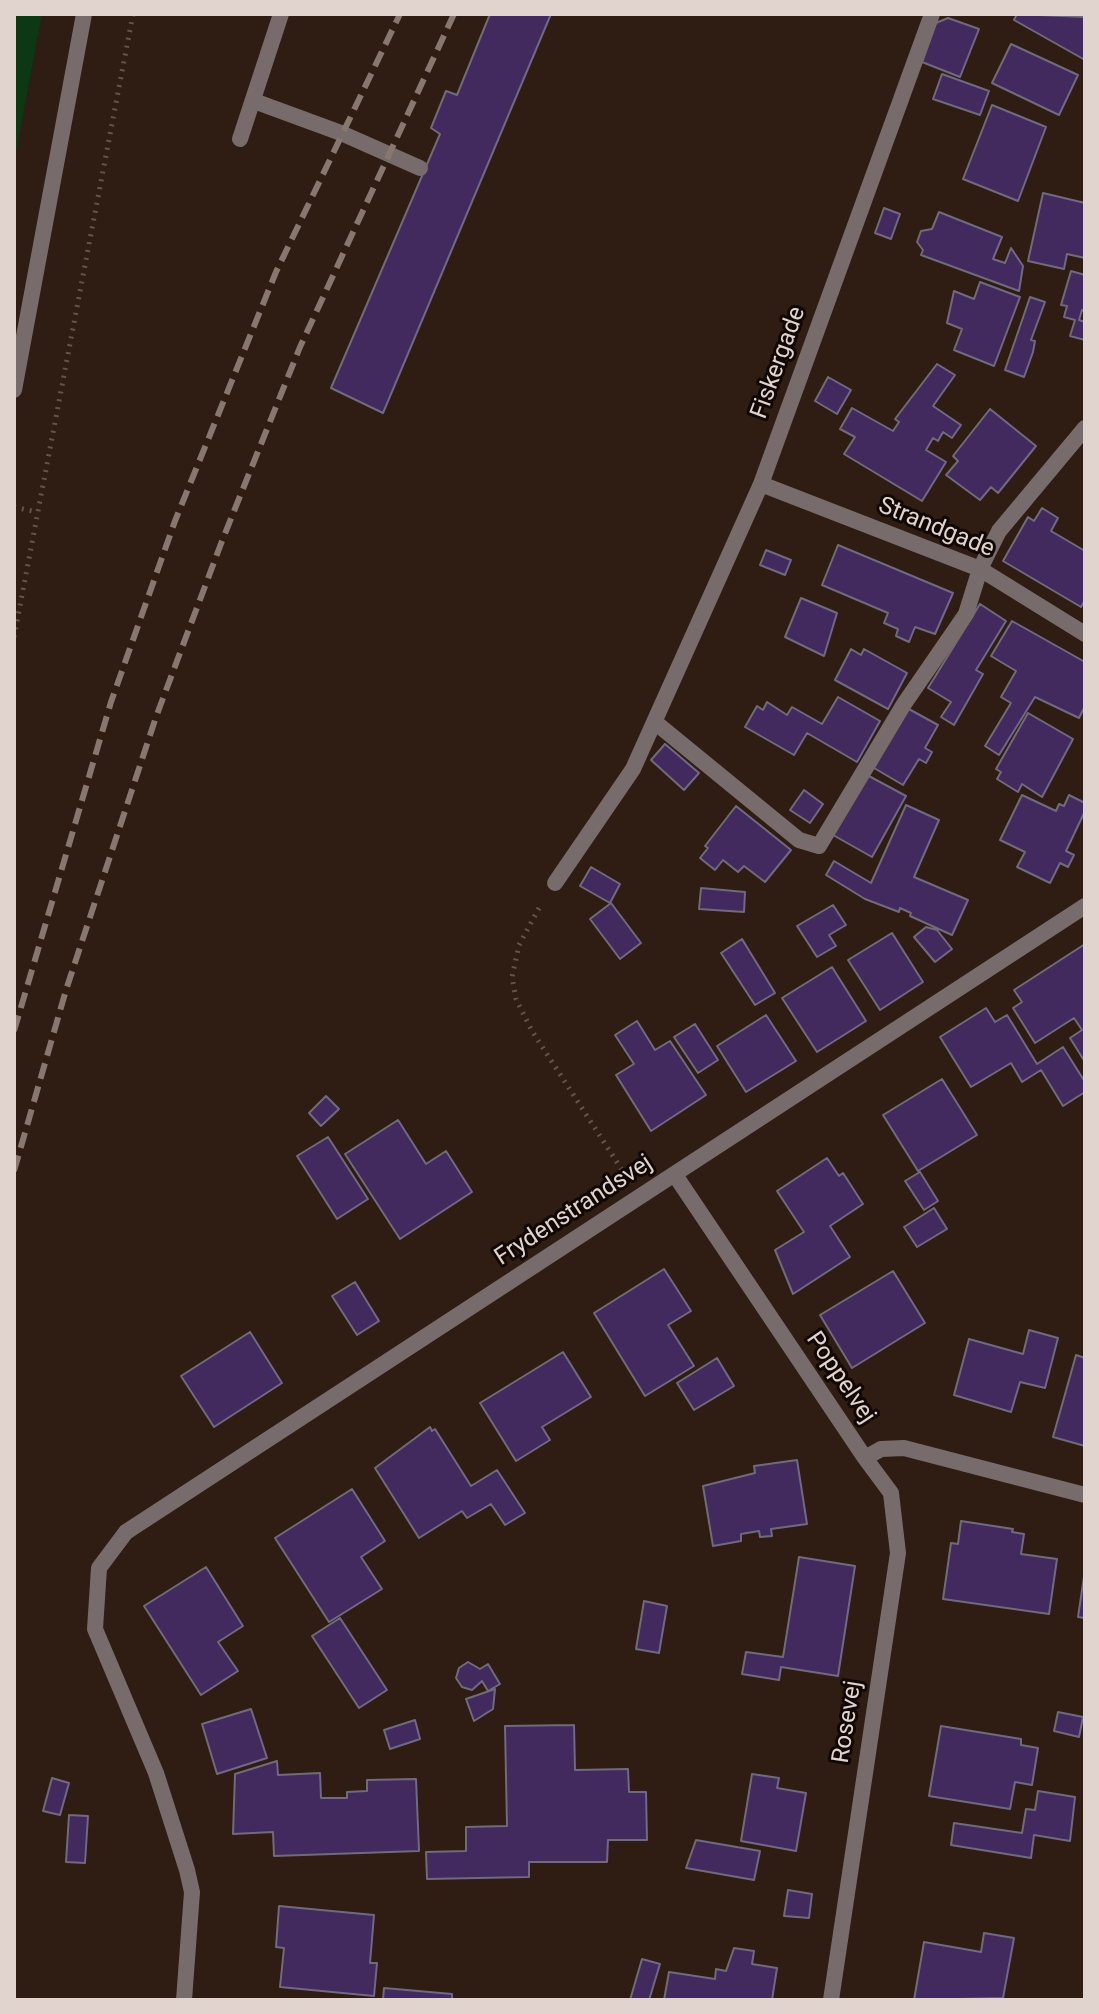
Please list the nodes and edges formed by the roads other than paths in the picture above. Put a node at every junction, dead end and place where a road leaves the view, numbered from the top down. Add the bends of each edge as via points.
1 (84, 14) edge
2 (281, 14) edge
3 (932, 14) edge
4 (254, 101) junction
5 (240, 139) dead end
6 (420, 168) dead end
7 (14, 390) edge
8 (1085, 428) edge
9 (761, 484) junction
10 (980, 569) junction
11 (1085, 634) edge
12 (656, 723) junction
13 (555, 883) road end
14 (1085, 906) edge
15 (675, 1175) junction
16 (865, 1458) junction
17 (1085, 1495) edge
18 (184, 2000) edge
19 (831, 2000) edge

1 - 7 street
2 - 4 street
3 - 9 street, Fiskergade
4 - 5 street
4 - 6 street
8 - 10 street via 999,531
9 - 10 street, Strandgade
9 - 12 street, Fiskergade
10 - 11 street, Strandgade
10 - 12 street via 966,614 904,704 819,846 799,840
12 - 13 street, Fiskergade via 633,769
14 - 15 street, Frydenstrandsvej
15 - 16 street, Poppelvej
15 - 18 street, Frydenstrandsvej via 188,1489 126,1532 99,1568 95,1629 156,1773 192,1892
16 - 17 street, Poppelvej via 881,1449 904,1448
16 - 19 street, Rosevej via 891,1493 898,1553

